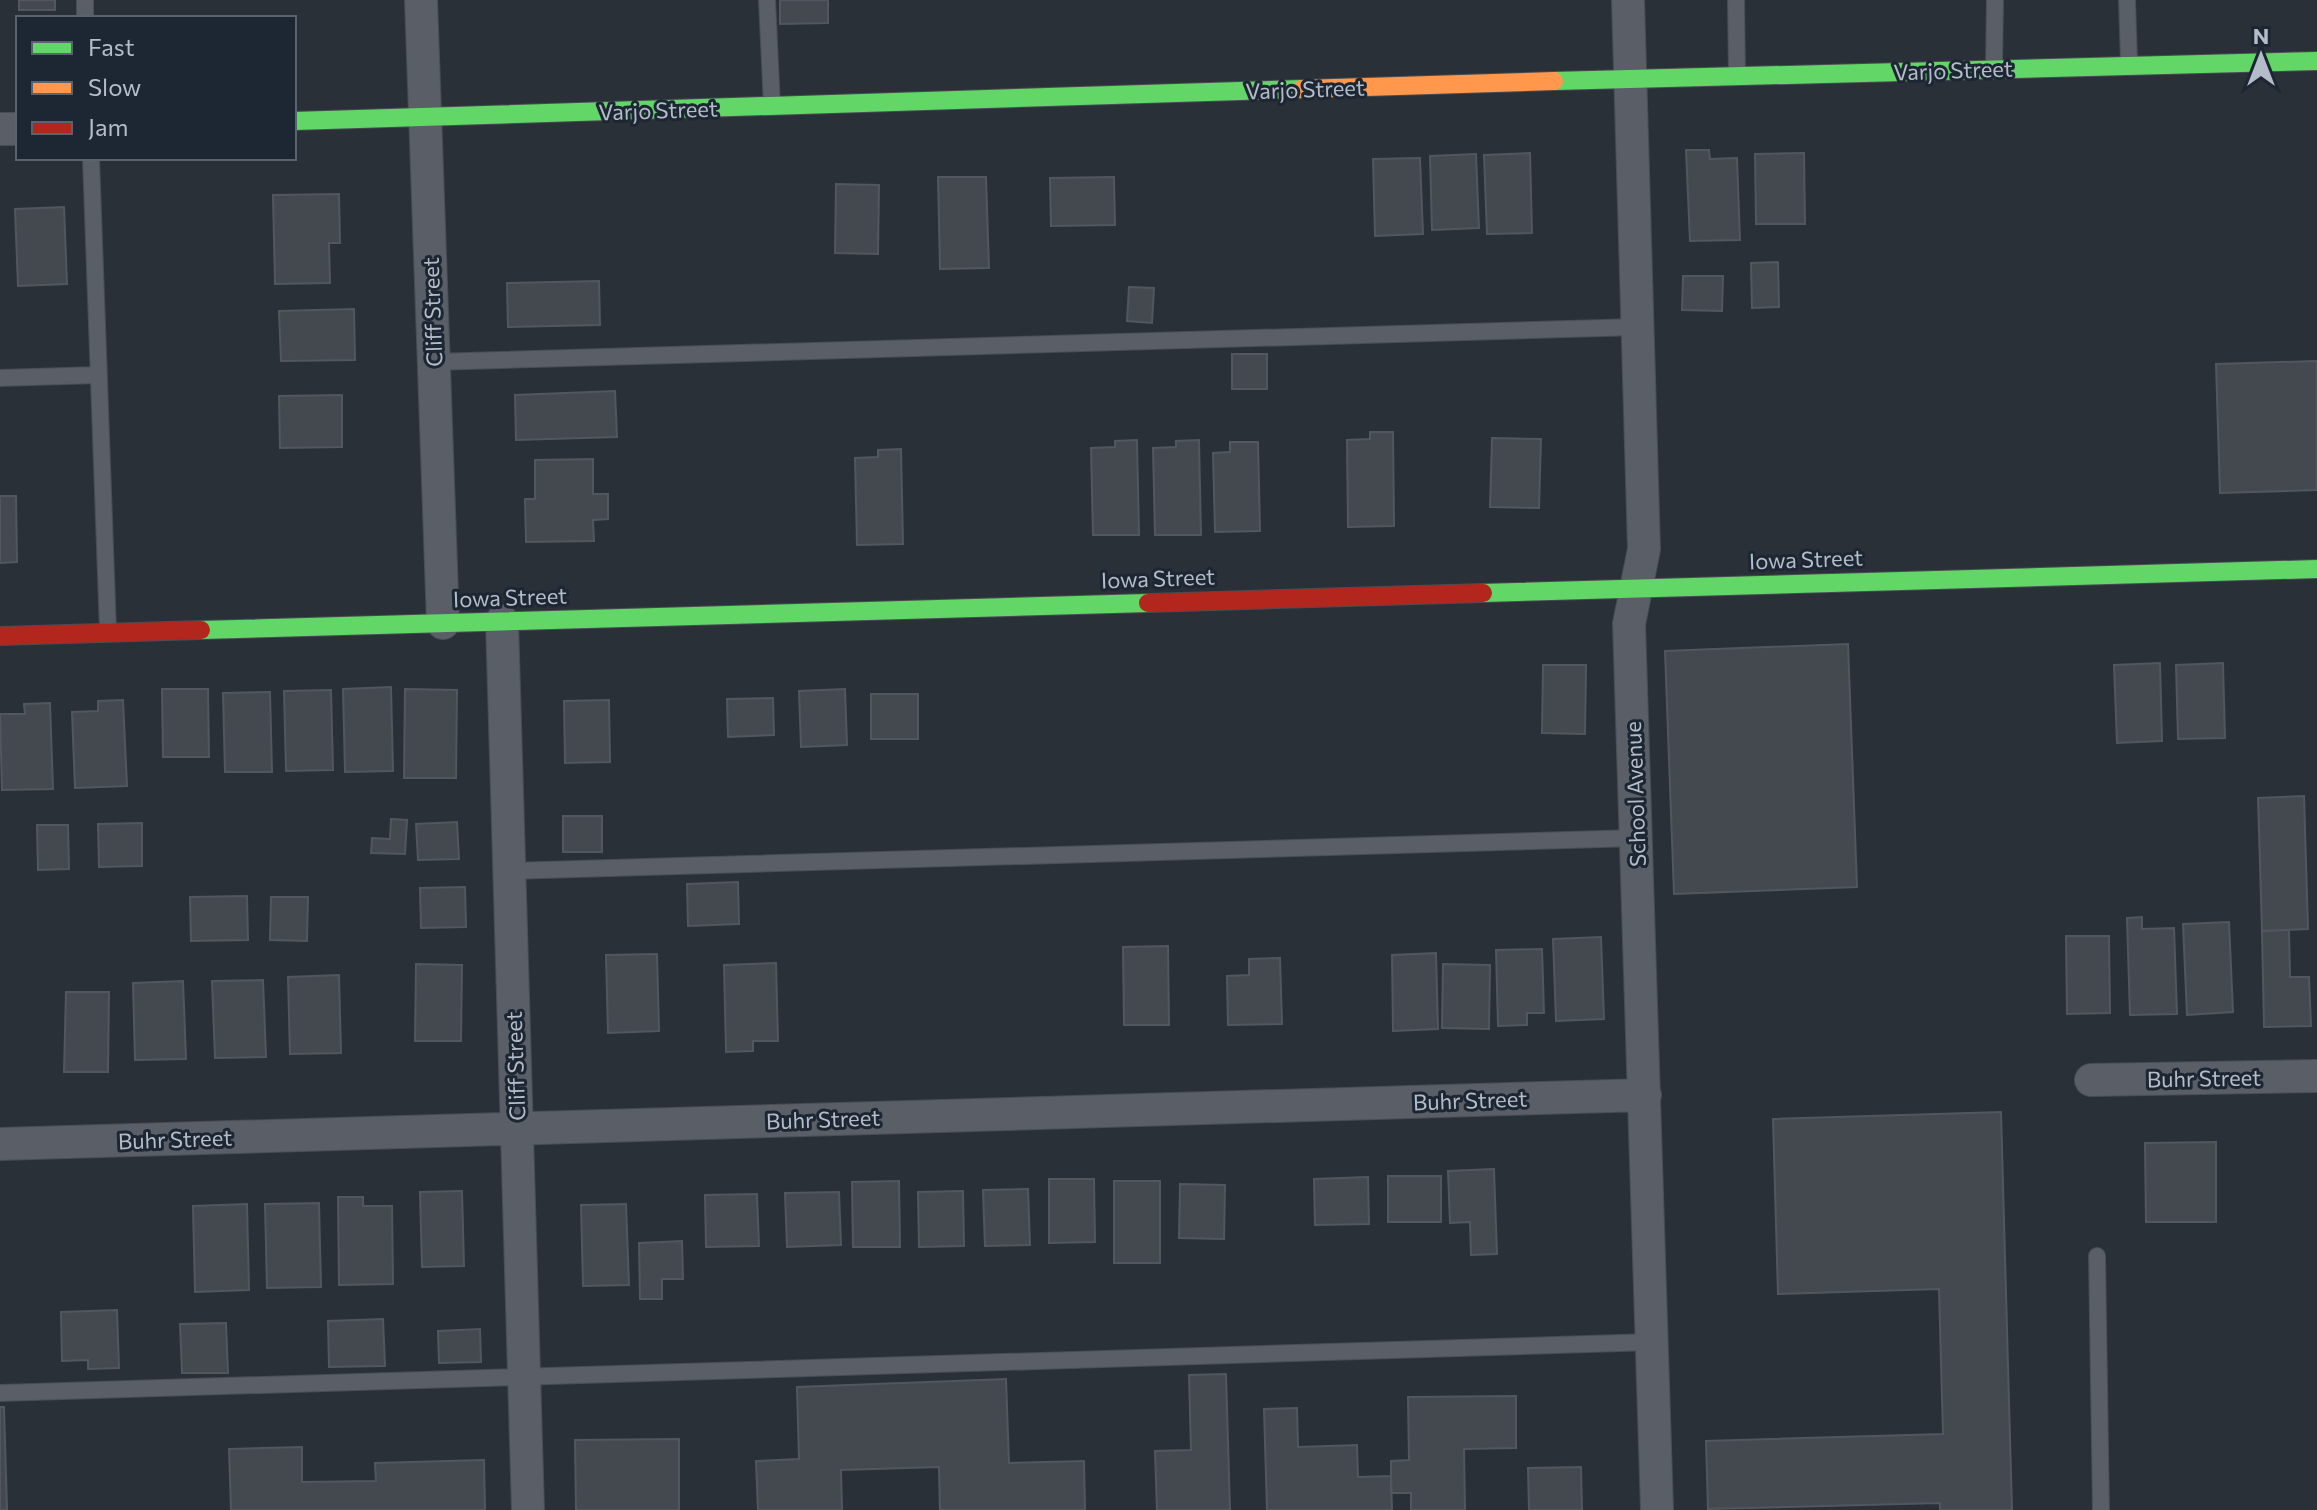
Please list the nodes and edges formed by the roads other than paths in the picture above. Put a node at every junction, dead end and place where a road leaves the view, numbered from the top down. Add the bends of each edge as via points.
1 (421, 0) edge
2 (767, 0) edge
3 (1628, 0) edge
4 (1736, 0) edge
5 (1995, 0) edge
6 (2127, 0) edge
7 (2317, 61) edge
8 (2129, 66) junction
9 (1994, 69) junction
10 (1737, 76) junction
11 (1630, 79) junction
12 (772, 106) junction
13 (425, 117) junction
14 (296, 121) edge
15 (91, 160) edge
16 (1637, 327) junction
17 (433, 362) junction
18 (98, 375) junction
19 (0, 378) edge
20 (2317, 569) edge
21 (1635, 587) junction
22 (502, 621) junction
23 (443, 623) junction
24 (108, 633) junction
25 (0, 636) edge
26 (1637, 838) junction
27 (509, 871) junction
28 (2317, 1076) edge
29 (2091, 1080) dead end
30 (1645, 1095) junction
31 (517, 1128) junction
32 (0, 1144) edge
33 (2097, 1256) dead end
34 (1652, 1342) junction
35 (524, 1377) junction
36 (0, 1393) edge
37 (528, 1510) edge
38 (1657, 1510) edge
39 (2101, 1510) edge

1 - 13 street, Cliff Street
2 - 12 lane
3 - 11 street, School Avenue
4 - 10 lane
5 - 9 lane
6 - 8 lane
7 - 8 street, Varjo Street
8 - 9 street, Varjo Street
9 - 10 street, Varjo Street
10 - 11 street, Varjo Street
11 - 12 street, Varjo Street
11 - 16 street, School Avenue
12 - 13 street, Varjo Street
13 - 14 street, Varjo Street
13 - 17 street, Cliff Street
15 - 18 lane
16 - 17 lane
16 - 21 street, School Avenue via 1644,549
17 - 23 street, Cliff Street
18 - 19 lane
18 - 24 lane
20 - 21 street, Iowa Street
21 - 22 street, Iowa Street
21 - 26 street, School Avenue via 1629,624
22 - 23 street, Iowa Street
22 - 27 street, Cliff Street
23 - 24 street, Iowa Street
24 - 25 street, Iowa Street
26 - 27 lane
26 - 30 street, School Avenue
27 - 31 street, Cliff Street
28 - 29 street, Buhr Street
30 - 31 street, Buhr Street
30 - 34 street, School Avenue
31 - 32 street, Buhr Street
31 - 35 street, Cliff Street
33 - 39 lane
34 - 35 lane
34 - 38 street, School Avenue
35 - 36 lane
35 - 37 street, Cliff Street

